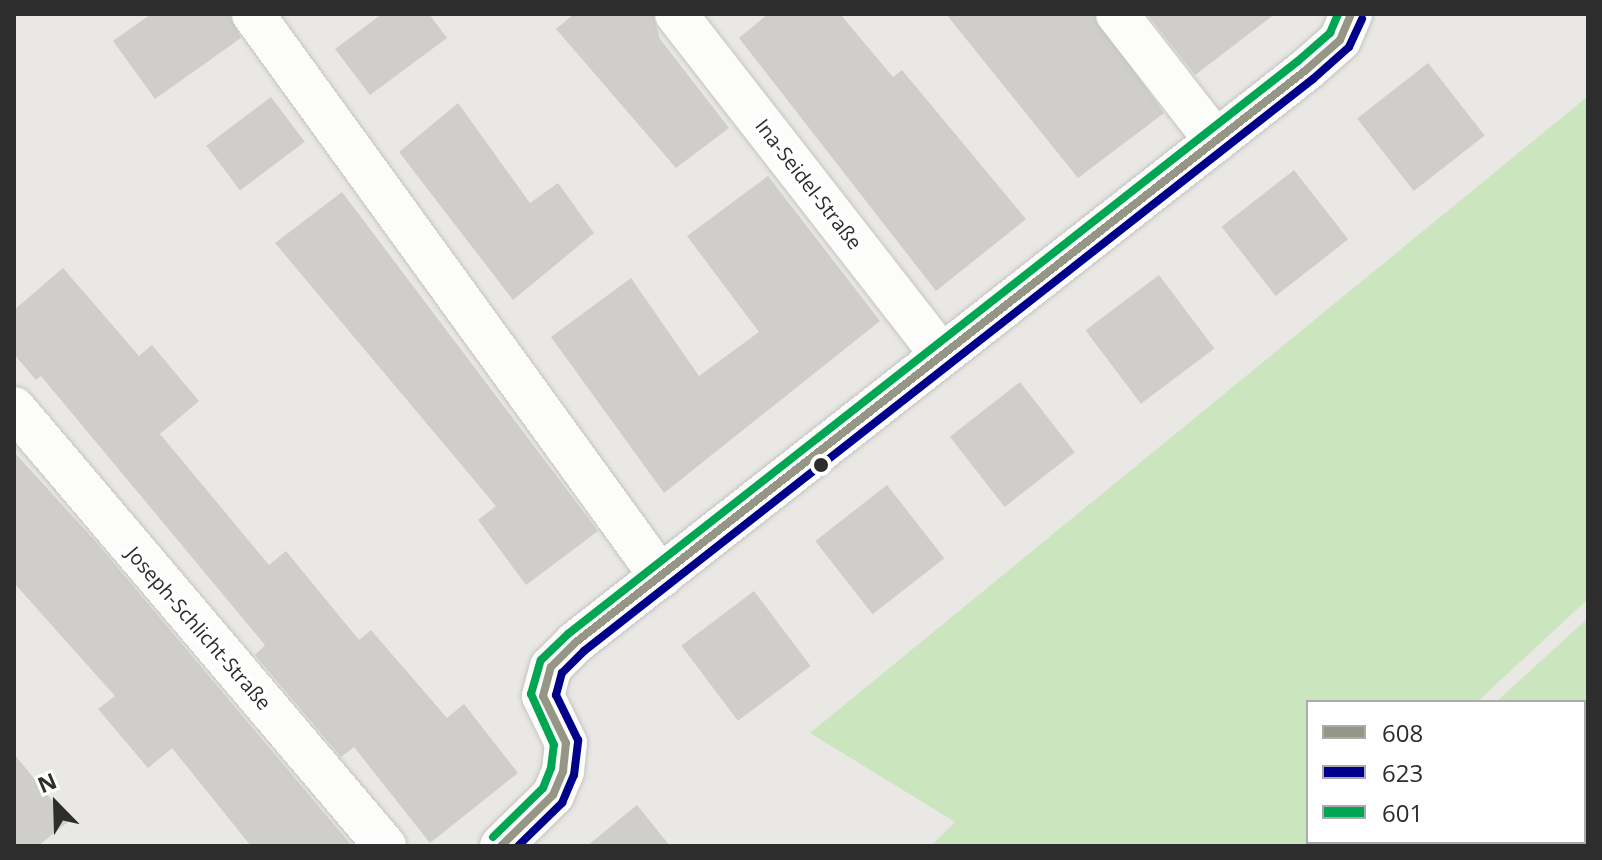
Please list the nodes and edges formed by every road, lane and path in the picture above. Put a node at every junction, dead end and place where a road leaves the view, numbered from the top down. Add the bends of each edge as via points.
1 (253, 14) edge
2 (676, 14) edge
3 (1117, 14) edge
4 (1351, 14) edge
5 (1216, 141) junction
6 (941, 354) junction
7 (14, 408) edge
8 (661, 577) junction
9 (385, 846) edge
10 (501, 846) edge

1 - 8 street
2 - 6 street, Ina-Seidel-Straße
3 - 5 street
4 - 5 street via 1340,40
5 - 6 street
6 - 8 street
7 - 9 street, Joseph-Schlicht-Straße
8 - 10 street via 551,667 543,696 566,743 563,771 553,795

